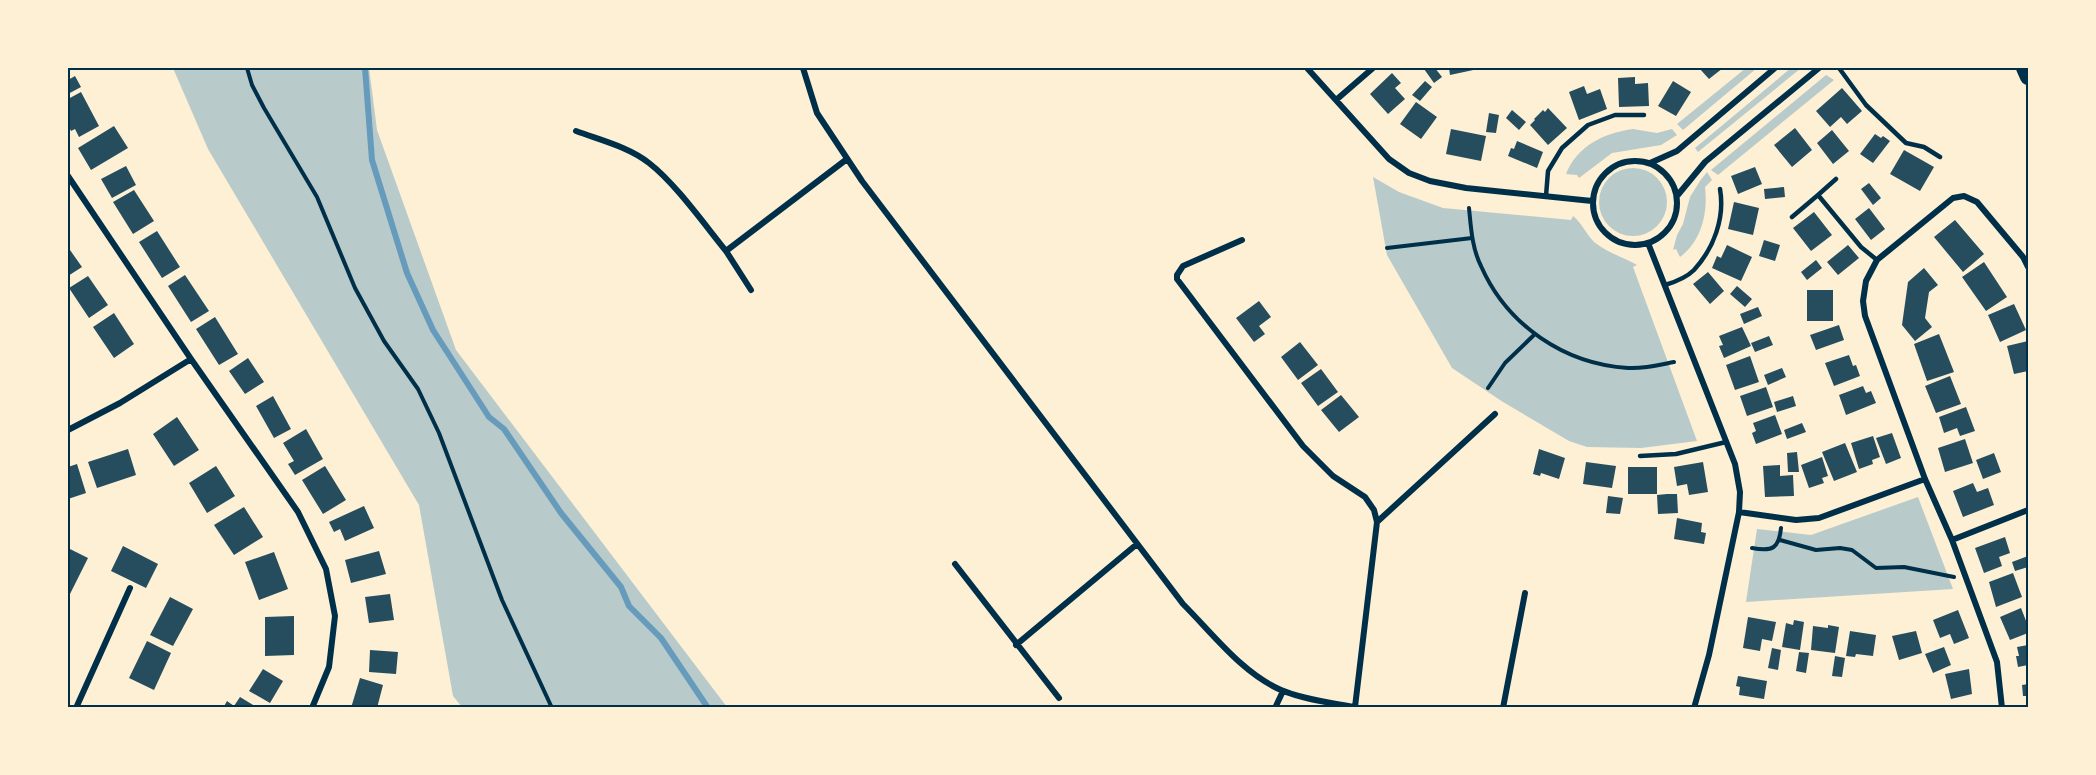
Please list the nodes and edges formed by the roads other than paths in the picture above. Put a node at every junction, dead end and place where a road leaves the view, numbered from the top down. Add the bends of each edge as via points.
1 (803, 68) edge
2 (1373, 68) edge
3 (1775, 68) edge
4 (1819, 68) edge
5 (1839, 68) edge
6 (2024, 68) edge
7 (1309, 70) edge
8 (2028, 76) edge
9 (1336, 100) junction
10 (1644, 114) dead end
11 (576, 131) dead end
12 (1940, 157) dead end
13 (847, 159) junction
14 (1650, 163) junction
15 (68, 176) edge
16 (1836, 179) dead end
17 (1720, 189) dead end
18 (1818, 195) junction
19 (1546, 196) junction
20 (1677, 196) junction
21 (1592, 201) junction
22 (1792, 217) dead end
23 (1242, 240) dead end
24 (1648, 243) junction
25 (726, 251) junction
26 (1877, 260) junction
27 (2028, 267) edge
28 (1665, 285) junction
29 (751, 290) dead end
30 (191, 359) junction
31 (1495, 414) dead end
32 (68, 430) edge
33 (1726, 442) junction
34 (1640, 456) dead end
35 (1925, 479) junction
36 (2028, 510) edge
37 (1739, 512) junction
38 (1377, 522) junction
39 (1952, 540) junction
40 (1137, 544) junction
41 (955, 564) dead end
42 (130, 588) dead end
43 (1525, 593) dead end
44 (1016, 645) junction
45 (1283, 691) junction
46 (1059, 698) dead end
47 (1357, 707) edge
48 (76, 708) edge
49 (312, 708) edge
50 (1275, 708) edge
51 (1503, 708) edge
52 (1694, 708) edge
53 (2002, 708) edge

1 - 13 street via 817,114
2 - 9 street
3 - 14 street via 1677,151
4 - 20 street via 1705,162
5 - 12 lane via 1866,105 1906,143 1924,147
6 - 8 highway
7 - 9 street
9 - 19 street via 1389,159 1409,173 1466,188
10 - 19 lane via 1615,115 1588,125 1562,148 1548,171
11 - 25 street via 648,162
13 - 25 street
13 - 40 street
14 - 20 street via 1672,182
14 - 21 street via 1616,164 1599,179
15 - 30 street
16 - 18 lane
17 - 28 lane via 1721,221 1710,246 1693,271
18 - 22 lane
18 - 26 lane via 1861,247
19 - 21 street
20 - 24 street via 1671,225 1658,239
21 - 24 street via 1596,221 1609,237 1628,245
23 - 38 street via 1183,267 1177,279 1303,446 1333,476 1365,497
24 - 28 street
25 - 29 street
26 - 27 street via 1953,198 1964,196 1977,202
26 - 35 street via 1866,281 1865,316
28 - 33 street
30 - 32 street
30 - 49 street via 298,512 326,569 335,616 329,667
31 - 38 street
33 - 34 lane via 1676,454
33 - 37 street via 1739,483
35 - 37 street via 1819,518 1796,520
35 - 39 street
36 - 39 street
37 - 52 street
38 - 47 street
39 - 53 street via 1997,662
40 - 44 street
40 - 45 street via 1183,604 1244,667
41 - 44 street
42 - 48 street
43 - 51 street
44 - 46 street
45 - 47 street
45 - 50 street

